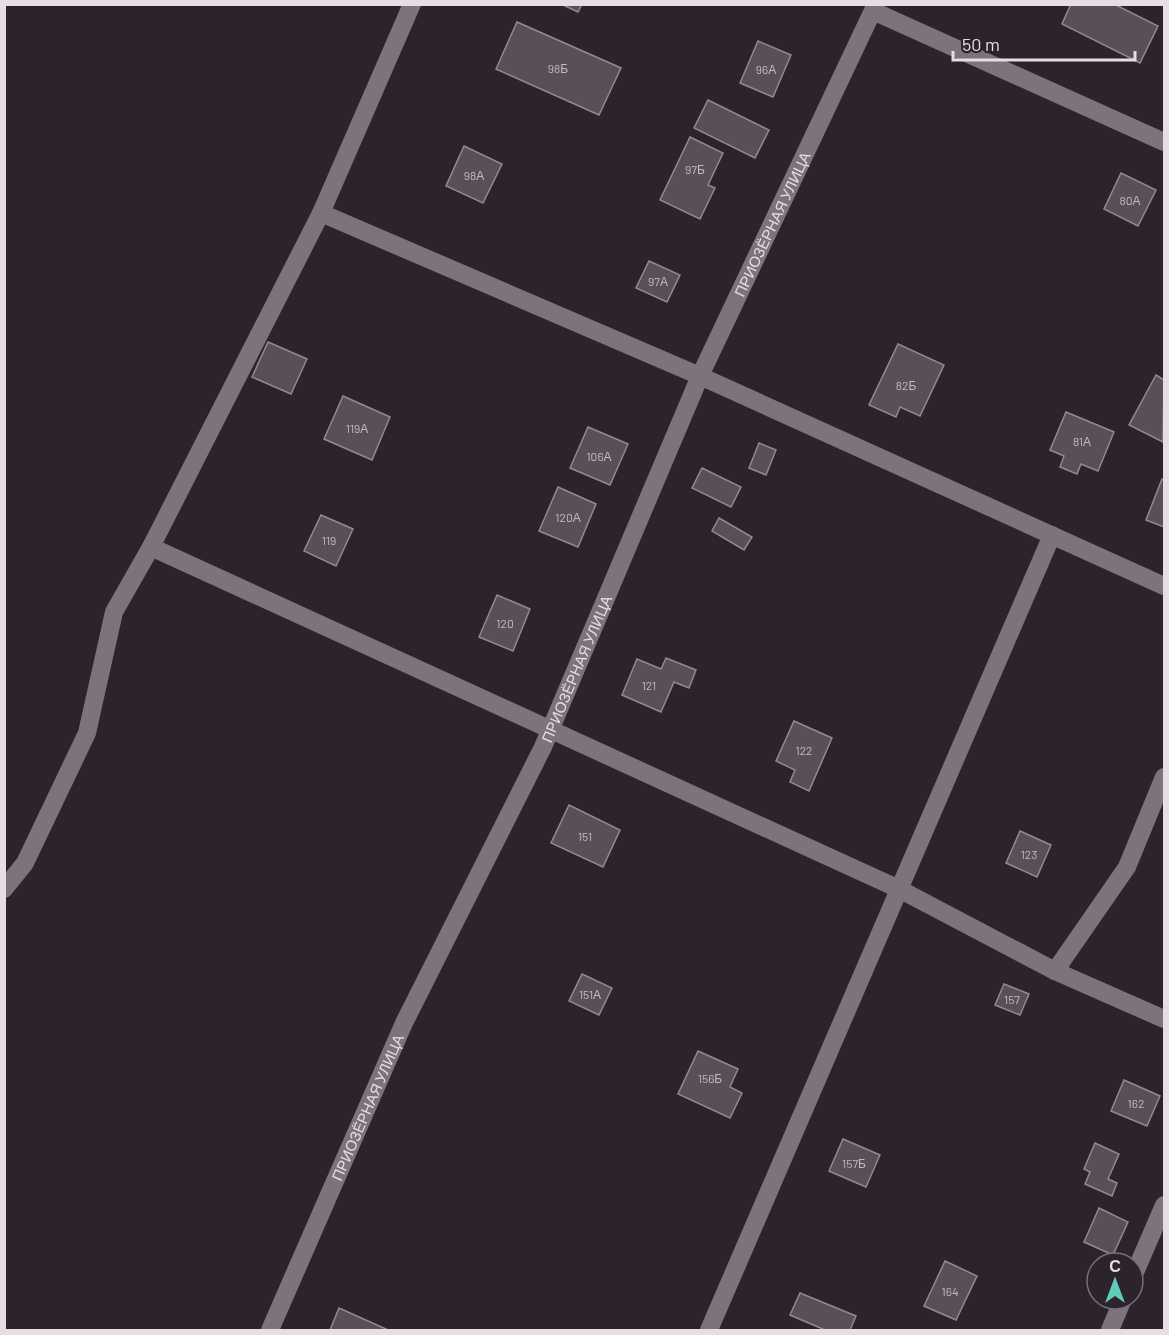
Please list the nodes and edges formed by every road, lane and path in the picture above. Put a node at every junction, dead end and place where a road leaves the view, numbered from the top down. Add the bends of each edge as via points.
1 (412, 4) edge
2 (875, 8) edge
3 (1164, 142) edge
4 (321, 213) junction
5 (700, 376) junction
6 (1052, 535) junction
7 (151, 547) junction
8 (1164, 586) edge
9 (550, 729) junction
10 (1164, 777) edge
11 (4, 888) edge
12 (899, 889) junction
13 (1055, 971) junction
14 (1164, 1019) edge
15 (1164, 1205) edge
16 (1144, 1251) edge
17 (1119, 1311) edge
18 (270, 1330) edge
19 (709, 1330) edge
20 (1110, 1330) edge

1 - 4 street
2 - 3 street
2 - 5 street, ПРИОЗЁРНАЯ УЛИЦА
4 - 5 street
4 - 7 street
5 - 6 street
5 - 9 street, ПРИОЗЁРНАЯ УЛИЦА
6 - 8 street
6 - 12 street
7 - 9 street
7 - 11 street via 114,612 87,733 25,863
9 - 12 street
9 - 18 street, ПРИОЗЁРНАЯ УЛИЦА via 404,1023
10 - 13 street via 1127,867
12 - 13 street
12 - 19 street
13 - 14 street
15 - 16 street
17 - 20 street

